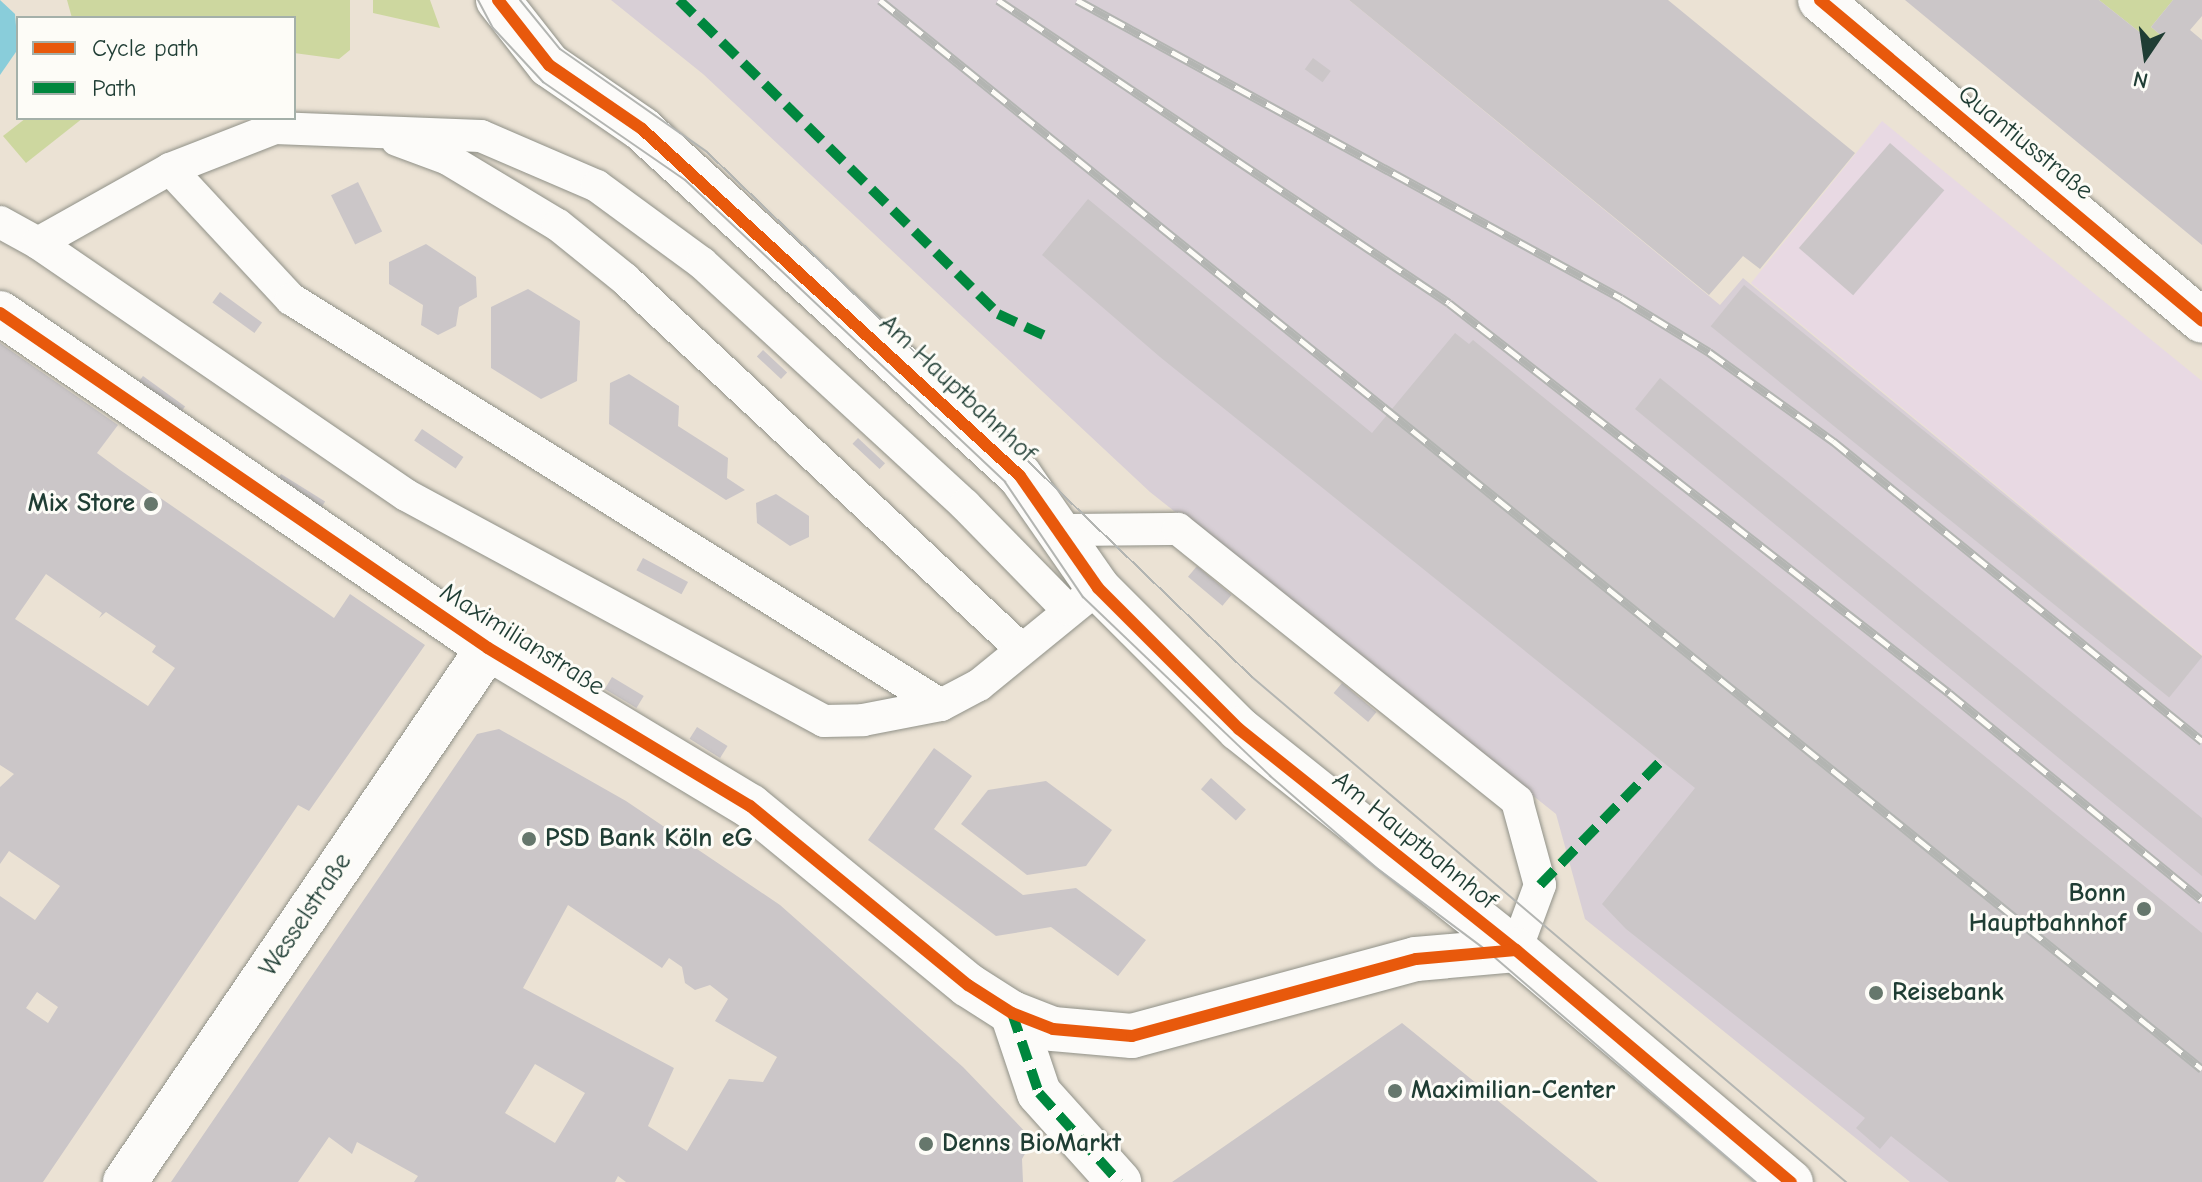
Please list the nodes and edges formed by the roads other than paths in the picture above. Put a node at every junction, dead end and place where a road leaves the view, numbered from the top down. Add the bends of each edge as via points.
1 (498, 0) edge
2 (1820, 0) edge
3 (363, 127) junction
4 (170, 169) junction
5 (0, 222) edge
6 (38, 243) junction
7 (0, 313) edge
8 (2202, 321) edge
9 (1061, 530) junction
10 (1082, 598) junction
11 (488, 648) junction
12 (1020, 648) junction
13 (941, 705) junction
14 (1516, 950) junction
15 (1012, 1013) junction
16 (1113, 1180) edge
17 (125, 1182) edge
18 (1791, 1182) edge

1 - 9 street, Am Hauptbahnhof via 549,65 653,139 1020,476
2 - 8 street, Quantiusstraße
3 - 4 lane via 275,128
3 - 10 lane via 481,136 597,186 702,263 902,450
3 - 12 lane via 448,159 558,225 625,279
4 - 6 lane
4 - 13 lane via 291,299
5 - 6 lane
6 - 13 lane via 406,495 777,697 824,721 863,720
7 - 11 street, Maximilianstraße
9 - 10 street, Am Hauptbahnhof
9 - 14 lane via 1178,529 1517,801 1540,885
10 - 12 lane
10 - 14 street, Am Hauptbahnhof
11 - 15 street, Maximilianstraße via 750,806 968,985
11 - 17 street, Wesselstraße
12 - 13 lane via 979,685
14 - 15 street, Am Hauptbahnhof via 1416,959 1132,1036 1053,1029
14 - 18 street, Am Hauptbahnhof
15 - 16 street via 1039,1093

